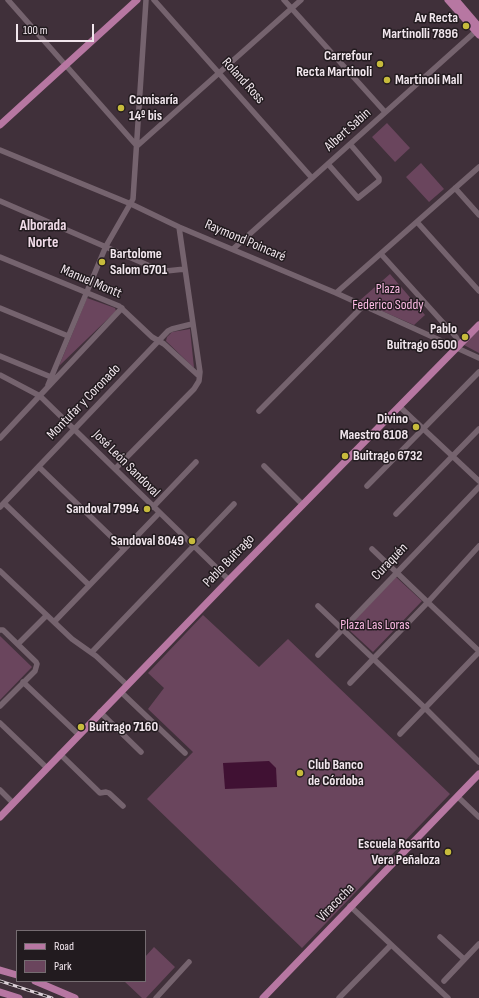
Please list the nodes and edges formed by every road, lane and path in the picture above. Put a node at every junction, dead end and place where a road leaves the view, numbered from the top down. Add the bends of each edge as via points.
1 (8, 0) edge
2 (137, 0) edge
3 (146, 0) edge
4 (154, 0) edge
5 (284, 0) edge
6 (301, 0) edge
7 (448, 0) edge
8 (456, 0) edge
9 (292, 9) junction
10 (478, 31) edge
11 (65, 65) junction
12 (220, 73) junction
13 (385, 112) junction
14 (0, 126) edge
15 (350, 144) junction
16 (137, 146) junction
17 (0, 150) edge
18 (328, 164) junction
19 (479, 167) edge
20 (312, 178) junction
21 (455, 188) junction
22 (0, 201) edge
23 (131, 204) junction
24 (479, 214) edge
25 (417, 222) junction
26 (179, 227) junction
27 (106, 246) junction
28 (233, 249) junction
29 (381, 254) junction
30 (0, 257) edge
31 (186, 269) junction
32 (479, 291) edge
33 (87, 293) junction
34 (336, 293) junction
35 (364, 305) junction
36 (0, 308) edge
37 (122, 308) junction
38 (192, 324) junction
39 (479, 325) edge
40 (68, 336) junction
41 (159, 341) junction
42 (459, 346) junction
43 (0, 356) edge
44 (479, 358) edge
45 (479, 372) edge
46 (0, 375) edge
47 (200, 376) junction
48 (51, 377) junction
49 (48, 385) junction
50 (40, 396) junction
51 (400, 407) junction
52 (259, 411) dead end
53 (74, 429) junction
54 (423, 429) junction
55 (479, 429) edge
56 (0, 438) edge
57 (452, 457) junction
58 (196, 462) dead end
59 (264, 466) dead end
60 (39, 467) junction
61 (114, 469) junction
62 (479, 481) edge
63 (367, 486) dead end
64 (479, 487) edge
65 (234, 504) dead end
66 (2, 505) edge
67 (303, 505) junction
68 (153, 507) junction
69 (158, 513) junction
70 (396, 514) dead end
71 (194, 546) junction
72 (479, 546) edge
73 (124, 549) junction
74 (372, 549) dead end
75 (0, 571) edge
76 (397, 573) junction
77 (229, 580) junction
78 (89, 585) junction
79 (428, 602) junction
80 (318, 606) dead end
81 (46, 616) junction
82 (54, 622) junction
83 (342, 629) junction
84 (0, 630) edge
85 (18, 644) junction
86 (479, 651) edge
87 (92, 652) junction
88 (318, 655) dead end
89 (373, 659) junction
90 (23, 682) junction
91 (350, 683) dead end
92 (127, 686) junction
93 (121, 692) junction
94 (0, 706) edge
95 (425, 708) junction
96 (100, 712) junction
97 (0, 723) edge
98 (400, 734) dead end
99 (79, 735) junction
100 (141, 752) dead end
101 (185, 753) dead end
102 (60, 754) junction
103 (479, 762) edge
104 (47, 768) junction
105 (479, 774) edge
106 (0, 790) edge
107 (458, 797) junction
108 (13, 803) junction
109 (123, 806) dead end
110 (0, 817) edge
111 (479, 817) edge
112 (350, 906) junction
113 (440, 937) dead end
114 (479, 944) edge
115 (392, 945) junction
116 (464, 960) junction
117 (189, 962) dead end
118 (0, 970) edge
119 (16, 975) edge
120 (444, 981) dead end
121 (36, 982) edge
122 (0, 992) edge
123 (19, 998) edge
124 (75, 998) edge
125 (156, 998) edge
126 (263, 998) edge
127 (339, 998) edge
128 (448, 998) edge

1 - 11 street
2 - 11 main road
3 - 16 street
4 - 12 street, Roland Ross
5 - 9 street
6 - 9 street
7 - 10 main road
8 - 10 main road
9 - 12 street
9 - 13 street
10 - 13 street, Albert Sabin
11 - 14 main road
11 - 16 street
12 - 16 street
12 - 20 street, Roland Ross
13 - 15 street, Albert Sabin
15 - 18 street, Albert Sabin
15 - 18 street via 379,181 358,198
16 - 23 street
17 - 23 street, Raymond Poincaré
18 - 20 street, Albert Sabin
19 - 21 street
20 - 28 street, Albert Sabin
21 - 24 street
21 - 25 street
22 - 27 street
23 - 26 street, Raymond Poincaré
23 - 27 street
25 - 29 street
25 - 32 street
26 - 28 street, Raymond Poincaré
26 - 31 street
27 - 31 street via 162,271
27 - 33 street
28 - 34 street, Raymond Poincaré
29 - 34 street
29 - 42 street via 456,337
30 - 33 street, Manuel Montt
31 - 38 street
33 - 37 street, Manuel Montt
33 - 40 street
34 - 35 street, Raymond Poincaré
35 - 42 street, Raymond Poincaré
35 - 52 street
36 - 40 street
37 - 41 street, Manuel Montt
37 - 49 street
38 - 41 street, Montufar y Coronado via 172,329
38 - 47 street
39 - 42 main road, Pablo Buitrago
40 - 48 street
41 - 47 street, Manuel Montt
41 - 53 street, Montufar y Coronado
42 - 44 street, Raymond Poincaré
42 - 51 main road, Pablo Buitrago
43 - 48 street
45 - 54 street
46 - 50 street, José León Sandoval
47 - 61 street via 194,389
48 - 49 street
49 - 50 street
50 - 53 street, José León Sandoval
50 - 56 street
51 - 54 street
51 - 67 main road, Pablo Buitrago
53 - 60 street, Montufar y Coronado
53 - 61 street, José León Sandoval
54 - 57 street
54 - 63 street
55 - 57 street
57 - 62 street
57 - 70 street
58 - 68 street
59 - 67 street
60 - 66 street, Montufar y Coronado
60 - 73 street
61 - 68 street, José León Sandoval
64 - 76 street, Curaquén
65 - 71 street
66 - 78 street
67 - 77 main road, Pablo Buitrago
68 - 69 street, José León Sandoval
69 - 71 street, José León Sandoval
69 - 73 street
71 - 77 street, José León Sandoval
71 - 87 street
72 - 79 street
73 - 78 street
74 - 76 street
75 - 81 street
76 - 79 street
76 - 83 street, Curaquén
77 - 92 main road, Pablo Buitrago
78 - 82 street
79 - 86 street
79 - 89 street
80 - 83 street
81 - 82 street
81 - 85 street
82 - 87 street via 76,642
83 - 88 street, Curaquén
83 - 89 street
84 - 85 street
85 - 90 street via 36,662 37,667
86 - 95 street
87 - 92 street
89 - 91 street
89 - 95 street
90 - 94 street
90 - 99 street
92 - 93 main road, Pablo Buitrago
93 - 96 main road, Pablo Buitrago
93 - 101 street
95 - 98 street
95 - 103 street
96 - 99 main road, Pablo Buitrago
96 - 100 street
97 - 104 street
99 - 102 main road, Pablo Buitrago
102 - 104 main road, Pablo Buitrago
102 - 109 street via 100,793 109,793
104 - 108 main road, Pablo Buitrago
105 - 107 main road, Viracocha
106 - 108 street
107 - 111 street
107 - 112 main road, Viracocha
108 - 110 main road, Pablo Buitrago
112 - 115 street
112 - 126 main road, Viracocha
113 - 116 street
114 - 116 street
115 - 127 street
115 - 128 street
116 - 120 street
117 - 125 street
118 - 119 main road
121 - 124 main road
122 - 123 main road

